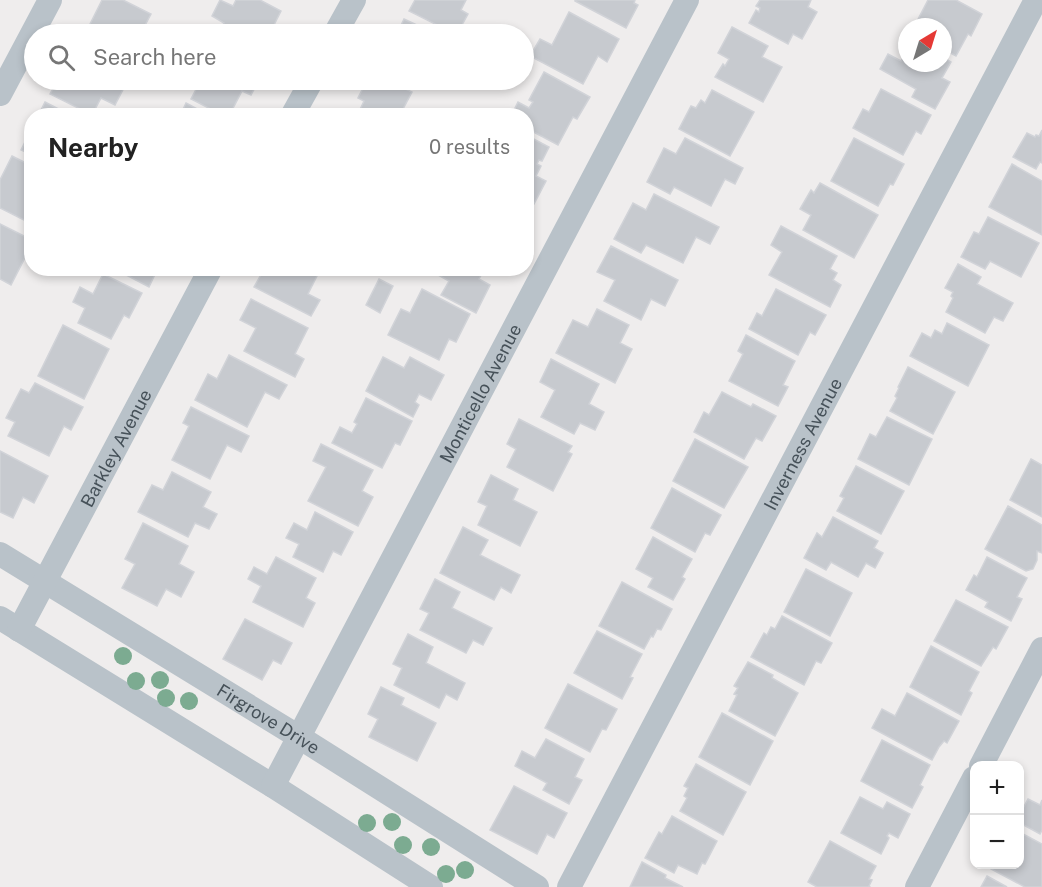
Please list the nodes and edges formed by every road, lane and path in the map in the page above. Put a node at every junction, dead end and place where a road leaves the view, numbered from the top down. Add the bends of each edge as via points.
1 (50, 0) edge
2 (354, 0) edge
3 (687, 0) edge
4 (1036, 0) edge
5 (37, 24) edge
6 (341, 24) edge
7 (24, 49) edge
8 (306, 90) edge
9 (0, 94) edge
10 (296, 108) edge
11 (207, 276) edge
12 (0, 554) edge
13 (45, 582) junction
14 (9, 624) edge
15 (1042, 649) edge
16 (299, 737) junction
17 (983, 761) edge
18 (273, 786) junction
19 (970, 787) edge
20 (431, 887) edge
21 (537, 887) edge
22 (569, 887) edge
23 (917, 887) edge

1 - 5 street
2 - 6 street
3 - 16 street, Monticello Avenue
4 - 22 street, Inverness Avenue
7 - 9 street
8 - 10 street
11 - 13 street, Barkley Avenue
12 - 13 street, Firgrove Drive
13 - 14 street, Barkley Avenue
13 - 16 street, Firgrove Drive
14 - 18 street
15 - 17 street
16 - 18 street, Monticello Avenue
16 - 21 street, Firgrove Drive
18 - 20 street
19 - 23 street

